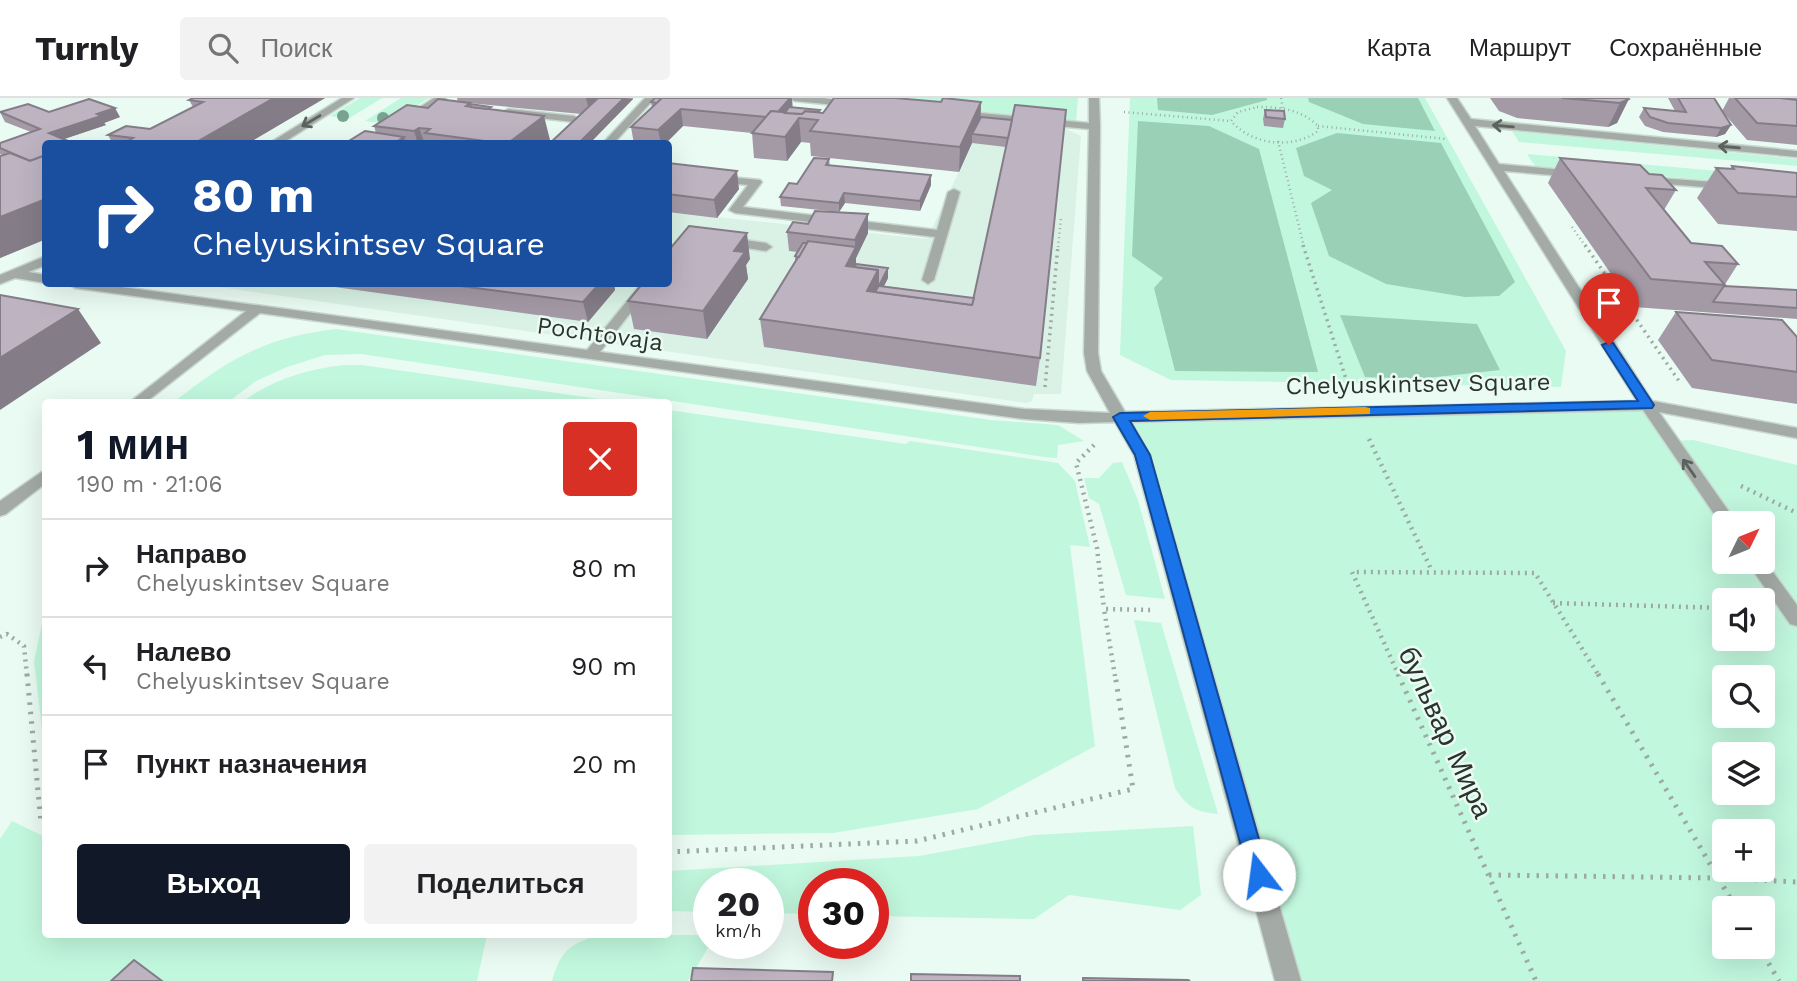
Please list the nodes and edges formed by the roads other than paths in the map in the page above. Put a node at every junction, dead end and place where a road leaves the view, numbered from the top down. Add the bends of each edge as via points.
1 (349, 98) edge
2 (650, 98) edge
3 (795, 98) edge
4 (1094, 98) edge
5 (1452, 98) edge
6 (440, 102) edge
7 (864, 105) edge
8 (495, 110) edge
9 (946, 113) edge
10 (574, 119) edge
11 (1467, 122) junction
12 (1095, 127) junction
13 (280, 140) edge
14 (375, 140) edge
15 (611, 140) edge
16 (1797, 154) edge
17 (1494, 167) junction
18 (672, 174) edge
19 (1587, 175) edge
20 (1628, 178) edge
21 (1745, 188) edge
22 (954, 192) dead end
23 (942, 234) junction
24 (712, 239) edge
25 (766, 247) dead end
26 (42, 262) edge
27 (6, 277) edge
28 (42, 279) edge
29 (928, 280) dead end
30 (645, 287) edge
31 (136, 288) edge
32 (256, 310) junction
33 (590, 355) junction
34 (141, 399) edge
35 (1647, 405) junction
36 (1120, 417) junction
37 (1797, 433) edge
38 (42, 477) edge
39 (0, 510) edge
40 (1721, 511) edge
41 (1764, 574) edge
42 (1797, 620) edge
43 (1288, 981) edge

1 -> 13 street
2 - 15 street
3 - 7 street
4 - 12 street
5 - 11 street
6 - 14 street
8 - 10 street
9 - 12 street
16 -> 11 street
11 - 17 street
12 - 36 street via 1091,353 1094,372
17 - 19 street
17 - 35 street
18 - 23 street via 756,182 735,210
20 - 21 street
22 - 23 street
23 - 29 street
24 - 25 street
26 - 27 street
27 - 28 street
30 - 33 street
31 - 32 street, Pochtovaja
32 - 33 street, Pochtovaja
32 - 34 street
33 - 36 street, Pochtovaja via 1024,414
35 - 36 street, Chelyuskintsev Square
35 - 37 street, Chelyuskintsev Square
40 -> 35 street
36 - 43 street via 1142,455
38 - 39 street
41 - 42 street

